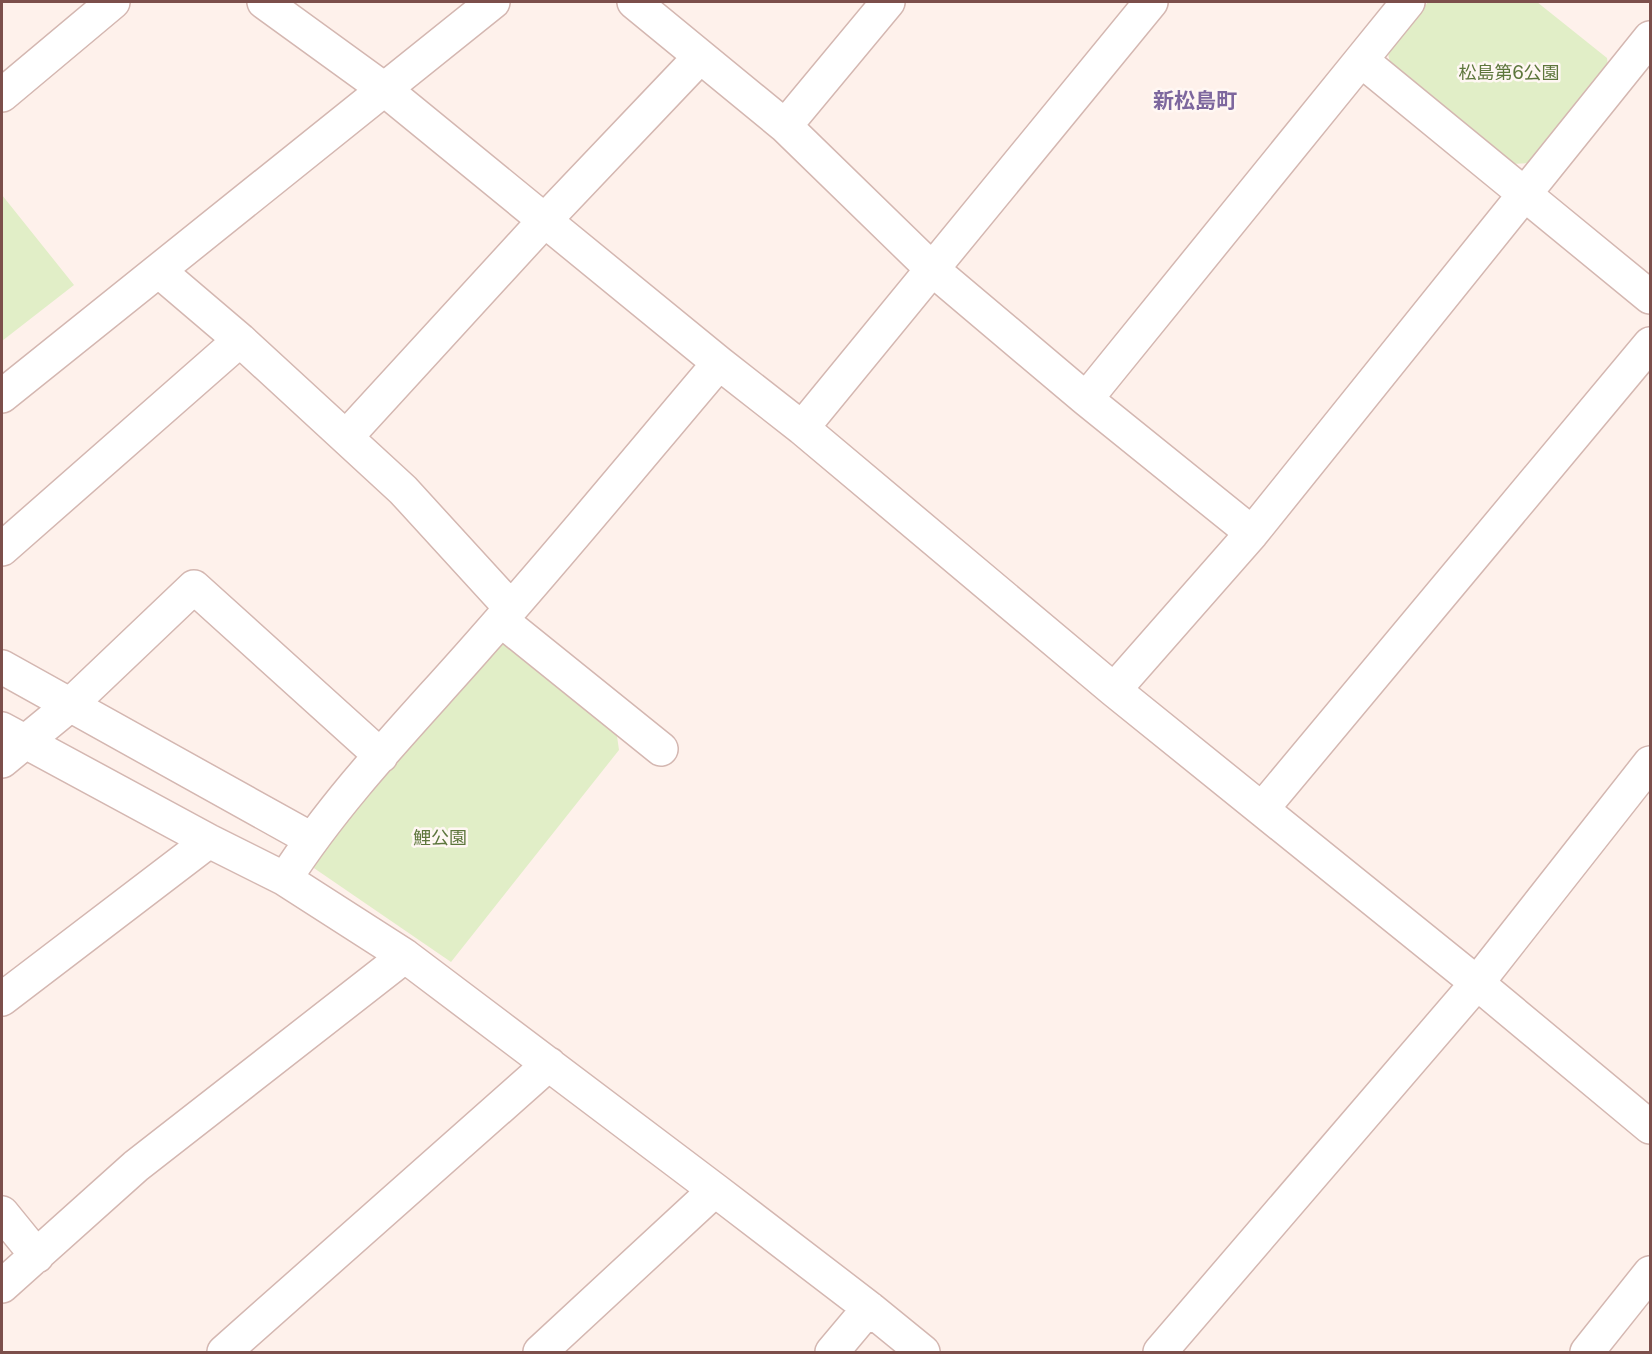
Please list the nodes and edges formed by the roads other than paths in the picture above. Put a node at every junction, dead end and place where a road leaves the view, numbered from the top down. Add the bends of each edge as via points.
1 (113, 2) edge
2 (264, 2) edge
3 (493, 2) edge
4 (634, 2) edge
5 (888, 2) edge
6 (1152, 2) edge
7 (1408, 2) edge
8 (1650, 38) edge
9 (700, 57) junction
10 (1361, 60) junction
11 (384, 89) junction
12 (2, 95) edge
13 (785, 126) junction
14 (1524, 193) junction
15 (545, 220) junction
16 (932, 269) junction
17 (159, 271) junction
18 (1650, 297) edge
19 (240, 340) junction
20 (1650, 344) edge
21 (719, 363) junction
22 (2, 396) edge
23 (1086, 399) junction
24 (802, 428) junction
25 (347, 436) junction
26 (1252, 533) junction
27 (2, 549) edge
28 (506, 614) junction
29 (2, 666) edge
30 (1114, 690) junction
31 (70, 705) junction
32 (10, 744) edge
33 (661, 749) dead end
34 (381, 756) junction
35 (1650, 763) edge
36 (1262, 809) junction
37 (311, 839) junction
38 (209, 841) junction
39 (285, 879) junction
40 (405, 956) junction
41 (1477, 983) junction
42 (2, 999) edge
43 (549, 1064) junction
44 (1650, 1127) edge
45 (715, 1190) junction
46 (2, 1213) edge
47 (37, 1256) junction
48 (1650, 1273) edge
49 (2, 1286) edge
50 (869, 1308) junction
51 (234, 1349) edge
52 (540, 1353) edge
53 (832, 1353) edge
54 (923, 1353) edge
55 (1160, 1353) edge
56 (1587, 1353) edge

1 - 12 street
2 - 11 street
3 - 11 street
4 - 9 street
5 - 13 street
6 - 16 street
7 - 10 street
8 - 14 street
9 - 13 street
9 - 15 street
10 - 14 street
10 - 23 street
11 - 15 street
11 - 17 street
13 - 16 street
14 - 18 street
14 - 26 street
15 - 21 street
15 - 25 street
16 - 23 street
16 - 24 street
17 - 19 street
17 - 22 street
19 - 25 street
19 - 27 street
20 - 36 street
21 - 24 street
21 - 28 street
23 - 26 street
24 - 30 street
25 - 28 street via 403,490
26 - 30 street
28 - 33 street
28 - 34 street
29 - 31 street
30 - 36 street
31 - 32 street
31 - 34 street via 194,587
31 - 37 street
32 - 38 street
34 - 37 street
35 - 41 street
36 - 41 street
37 - 39 street
38 - 39 street
38 - 42 street
39 - 40 street
40 - 43 street
40 - 47 street via 136,1166
41 - 44 street
41 - 55 street
43 - 45 street
43 - 51 street
45 - 50 street
45 - 52 street
46 - 47 street
47 - 49 street
48 - 56 street
50 - 53 street
50 - 54 street

